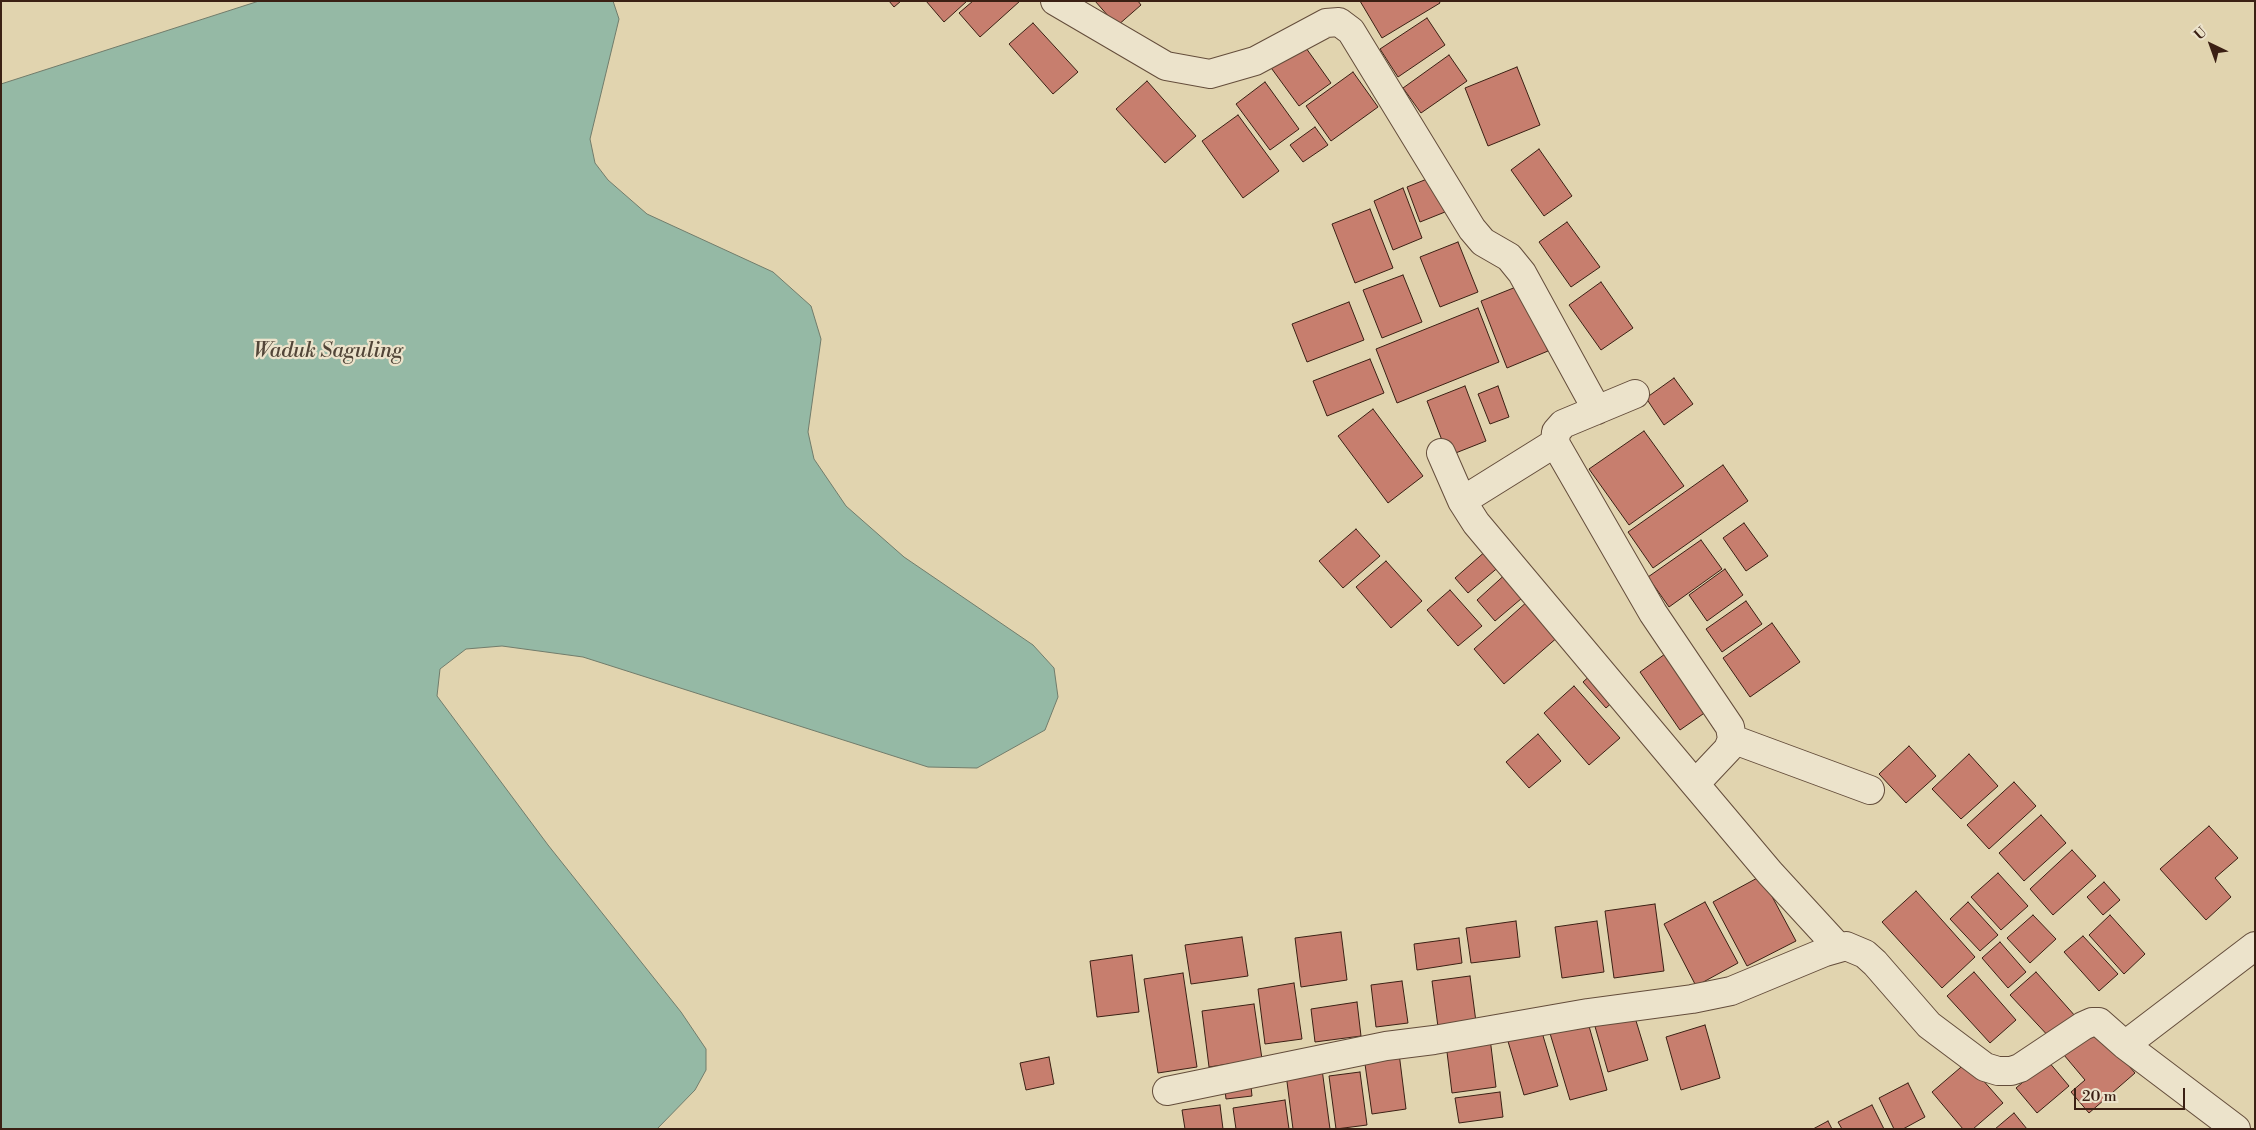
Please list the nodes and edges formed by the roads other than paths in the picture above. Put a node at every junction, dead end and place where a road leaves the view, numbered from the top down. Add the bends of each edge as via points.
1 (1055, 1) edge
2 (1634, 394) dead end
3 (1596, 410) junction
4 (1555, 443) junction
5 (1441, 453) dead end
6 (1462, 501) junction
7 (1732, 739) junction
8 (1695, 784) junction
9 (1870, 790) dead end
10 (2255, 946) edge
11 (1838, 947) junction
12 (2125, 1045) junction
13 (1167, 1090) dead end
14 (2236, 1129) edge

1 - 3 street via 1166,66 1210,74 1255,61 1326,23 1339,22 1351,31 1472,229 1483,242 1509,257 1522,274
2 - 3 street
3 - 4 street via 1564,424 1556,432
4 - 6 street
4 - 7 street via 1653,613 1730,727
5 - 6 street
6 - 8 street via 1476,523
7 - 8 street via 1728,749
7 - 9 street
8 - 11 street
10 - 12 street
11 - 12 street via 1853,948 1865,954 1886,973 1929,1025 1985,1067 1998,1071 2020,1068 2092,1022 2099,1022
11 - 13 street via 1731,991 1386,1046
12 - 14 street

